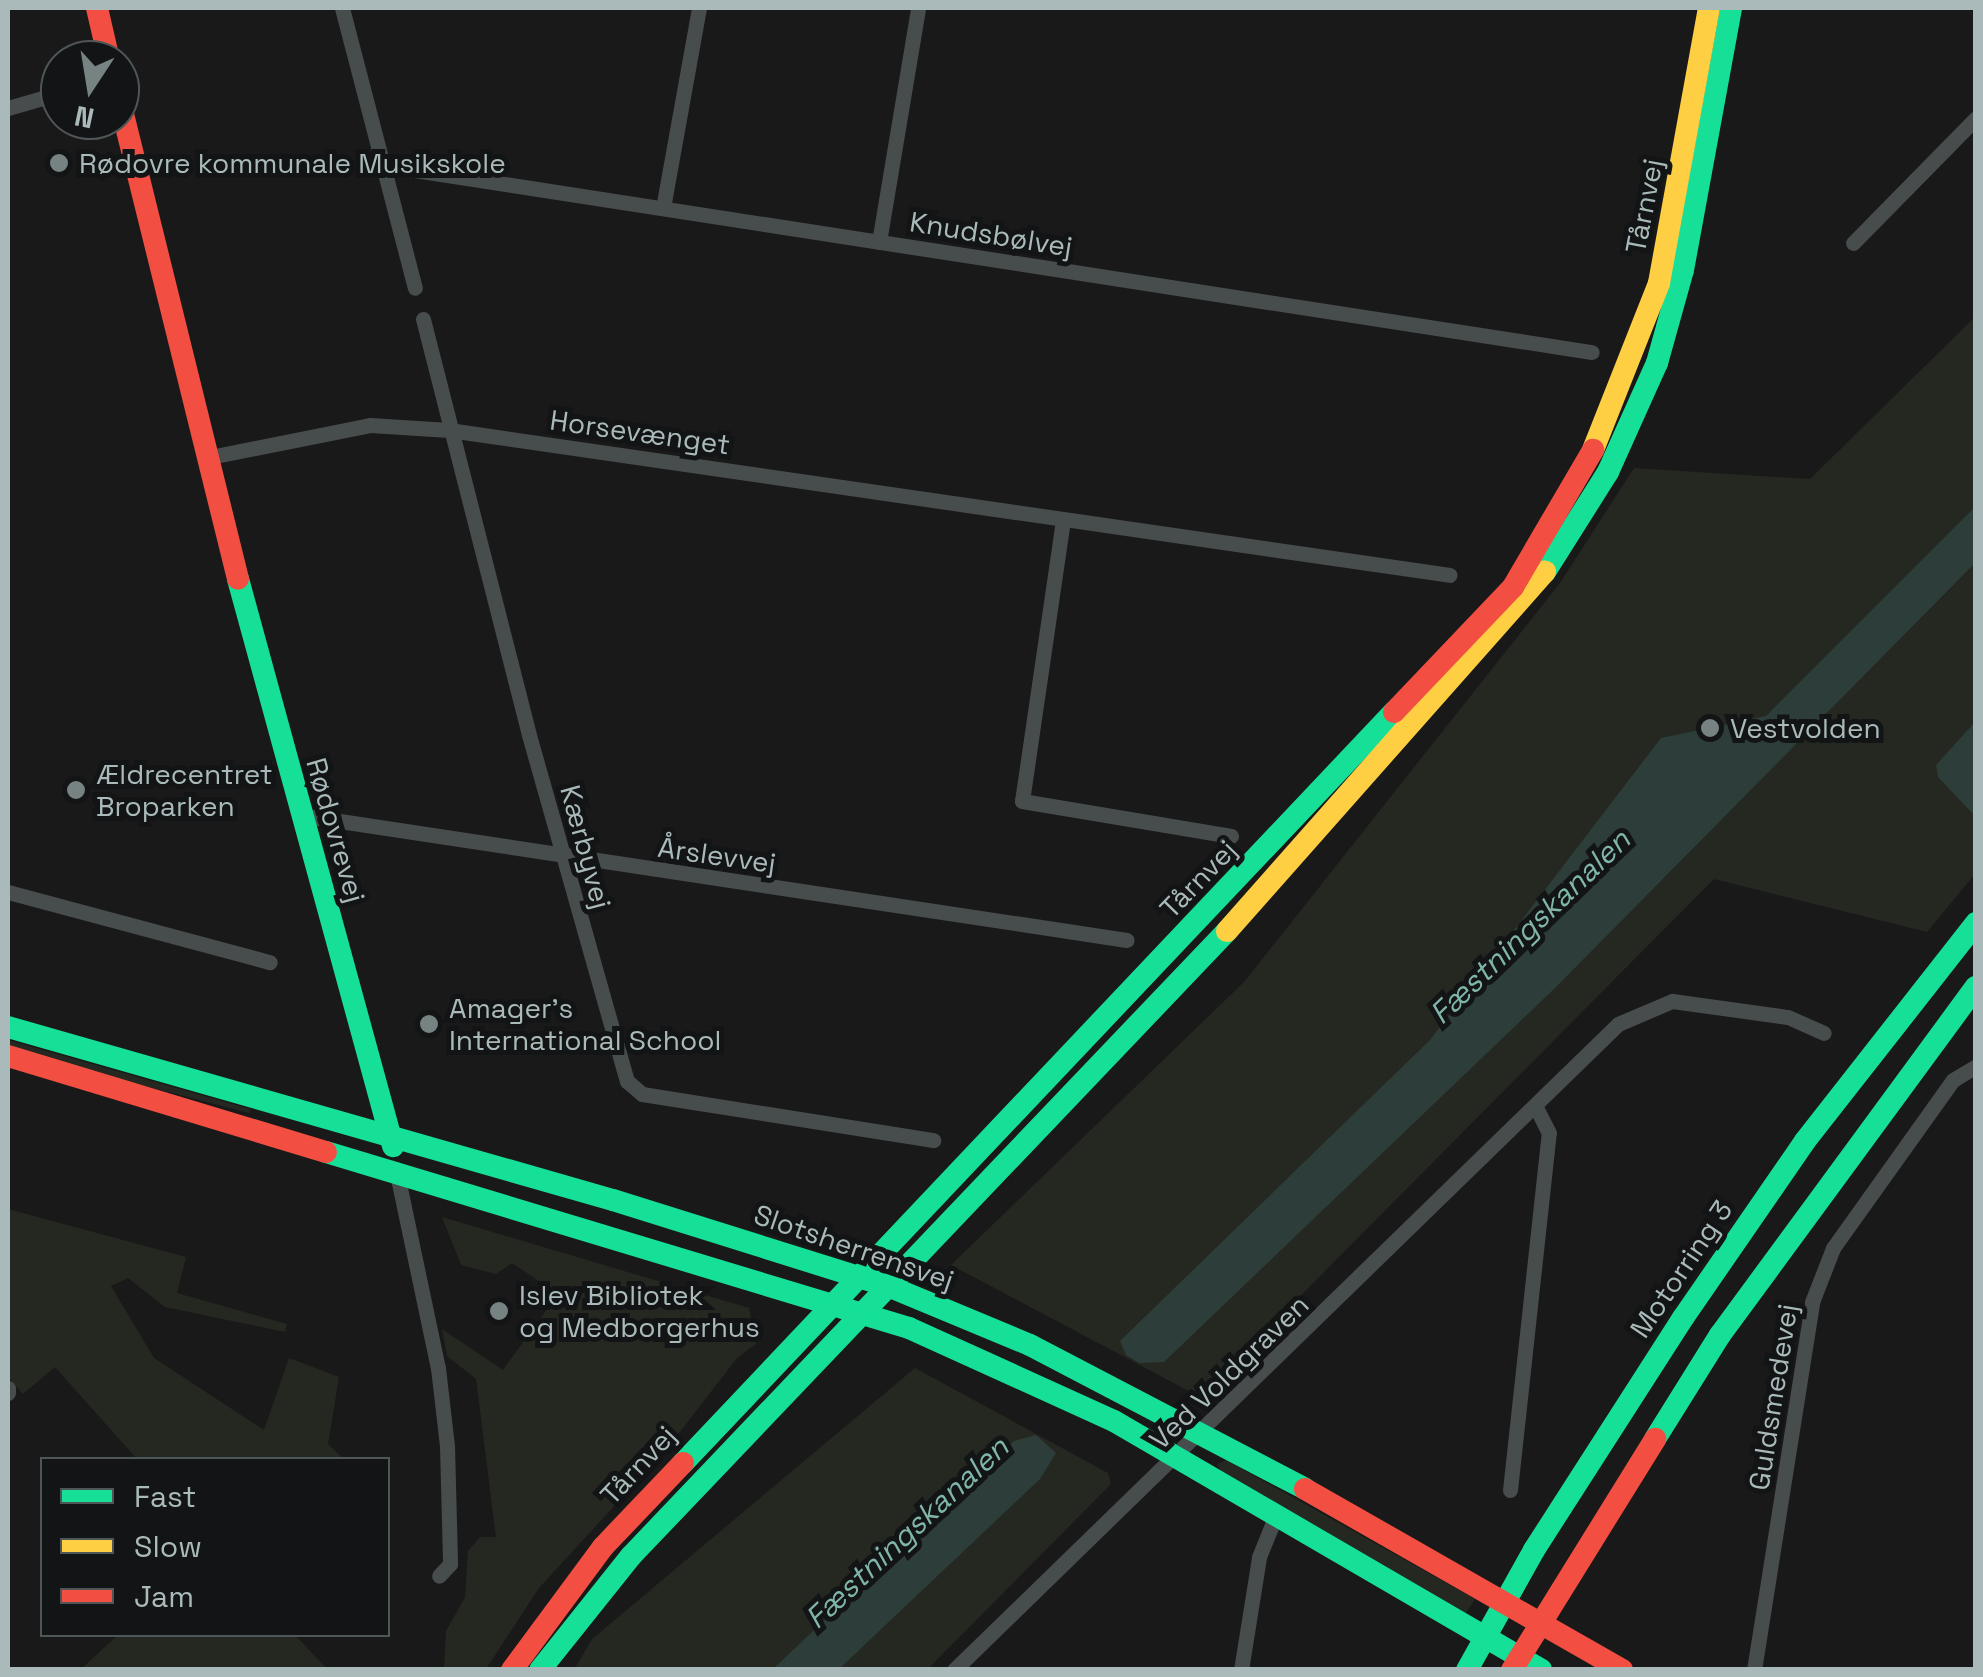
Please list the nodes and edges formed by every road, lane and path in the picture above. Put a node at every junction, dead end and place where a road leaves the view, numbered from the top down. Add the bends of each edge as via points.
1 (96, 8) edge
2 (342, 8) edge
3 (700, 8) edge
4 (918, 8) edge
5 (1709, 8) edge
6 (1732, 8) edge
7 (105, 40) edge
8 (40, 99) edge
9 (8, 108) edge
10 (1976, 118) edge
11 (130, 140) edge
12 (382, 165) junction
13 (662, 208) junction
14 (879, 242) junction
15 (1853, 243) dead end
16 (414, 288) dead end
17 (423, 319) dead end
18 (1592, 352) dead end
19 (449, 430) junction
20 (210, 457) junction
21 (1063, 520) junction
22 (1450, 575) dead end
23 (300, 815) junction
24 (1231, 836) dead end
25 (564, 858) junction
26 (8, 892) edge
27 (1976, 923) edge
28 (1128, 940) dead end
29 (270, 962) dead end
30 (1976, 987) edge
31 (8, 1026) edge
32 (1824, 1033) dead end
33 (8, 1056) edge
34 (1976, 1066) edge
35 (1536, 1106) junction
36 (392, 1136) junction
37 (934, 1140) dead end
38 (396, 1169) junction
39 (858, 1276) junction
40 (893, 1288) junction
41 (831, 1302) junction
42 (866, 1314) junction
43 (1204, 1432) junction
44 (1179, 1457) junction
45 (1510, 1490) dead end
46 (1276, 1516) junction
47 (440, 1576) dead end
48 (512, 1670) edge
49 (540, 1670) edge
50 (954, 1670) edge
51 (1241, 1670) edge
52 (1467, 1670) edge
53 (1512, 1670) edge
54 (1541, 1670) edge
55 (1622, 1670) edge
56 (1754, 1670) edge

1 - 7 main road
2 - 12 street
3 - 13 street
4 - 14 street
5 - 39 main road, Tårnvej via 1659,283 1587,464 1513,586
6 - 40 main road, Tårnvej via 1690,239 1657,362 1608,472 1534,590 1272,884
8 - 9 street
10 - 15 street
11 - 20 main road, Rødovrevej
12 - 13 street, Knudsbølvej
12 - 16 street
13 - 14 street, Knudsbølvej
14 - 18 street, Knudsbølvej
17 - 19 street, Kærbyvej
19 - 20 street, Horsevænget via 370,425
19 - 21 street, Horsevænget
19 - 25 street, Kærbyvej
20 - 23 main road, Rødovrevej
21 - 22 street, Horsevænget
21 - 24 street via 1022,802
23 - 25 street, Årslevvej
23 - 36 main road, Rødovrevej
25 - 28 street, Årslevvej
25 - 37 street, Kærbyvej via 618,1065 642,1094
26 - 29 street
27 - 52 main road, Motorring 3 via 1805,1141 1534,1550
30 - 53 main road via 1796,1227 1568,1571
31 - 36 main road, Slotsherrensvej
32 - 35 street, Ved Voldgraven via 1788,1017 1672,1001 1618,1024
33 - 38 main road
34 - 56 street, Guldsmedevej via 1953,1080 1834,1248 1812,1302
35 - 43 street, Ved Voldgraven
35 - 45 street via 1549,1133
36 - 38 main road, Rødovrevej
36 - 39 main road, Slotsherrensvej
38 - 41 main road
38 - 47 street, Rødovrevej via 438,1368 447,1446 450,1564
39 - 40 main road, Slotsherrensvej
39 - 41 main road, Tårnvej
40 - 42 main road, Tårnvej
40 - 43 main road, Slotsherrensvej via 1030,1345
41 - 42 main road
41 - 48 main road, Tårnvej via 603,1547
42 - 44 main road via 1023,1376
42 - 49 main road, Tårnvej via 631,1556
43 - 44 street, Ved Voldgraven
43 - 55 main road, Slotsherrensvej
44 - 46 main road
44 - 50 street, Ved Voldgraven
46 - 51 street via 1258,1557
46 - 54 main road

